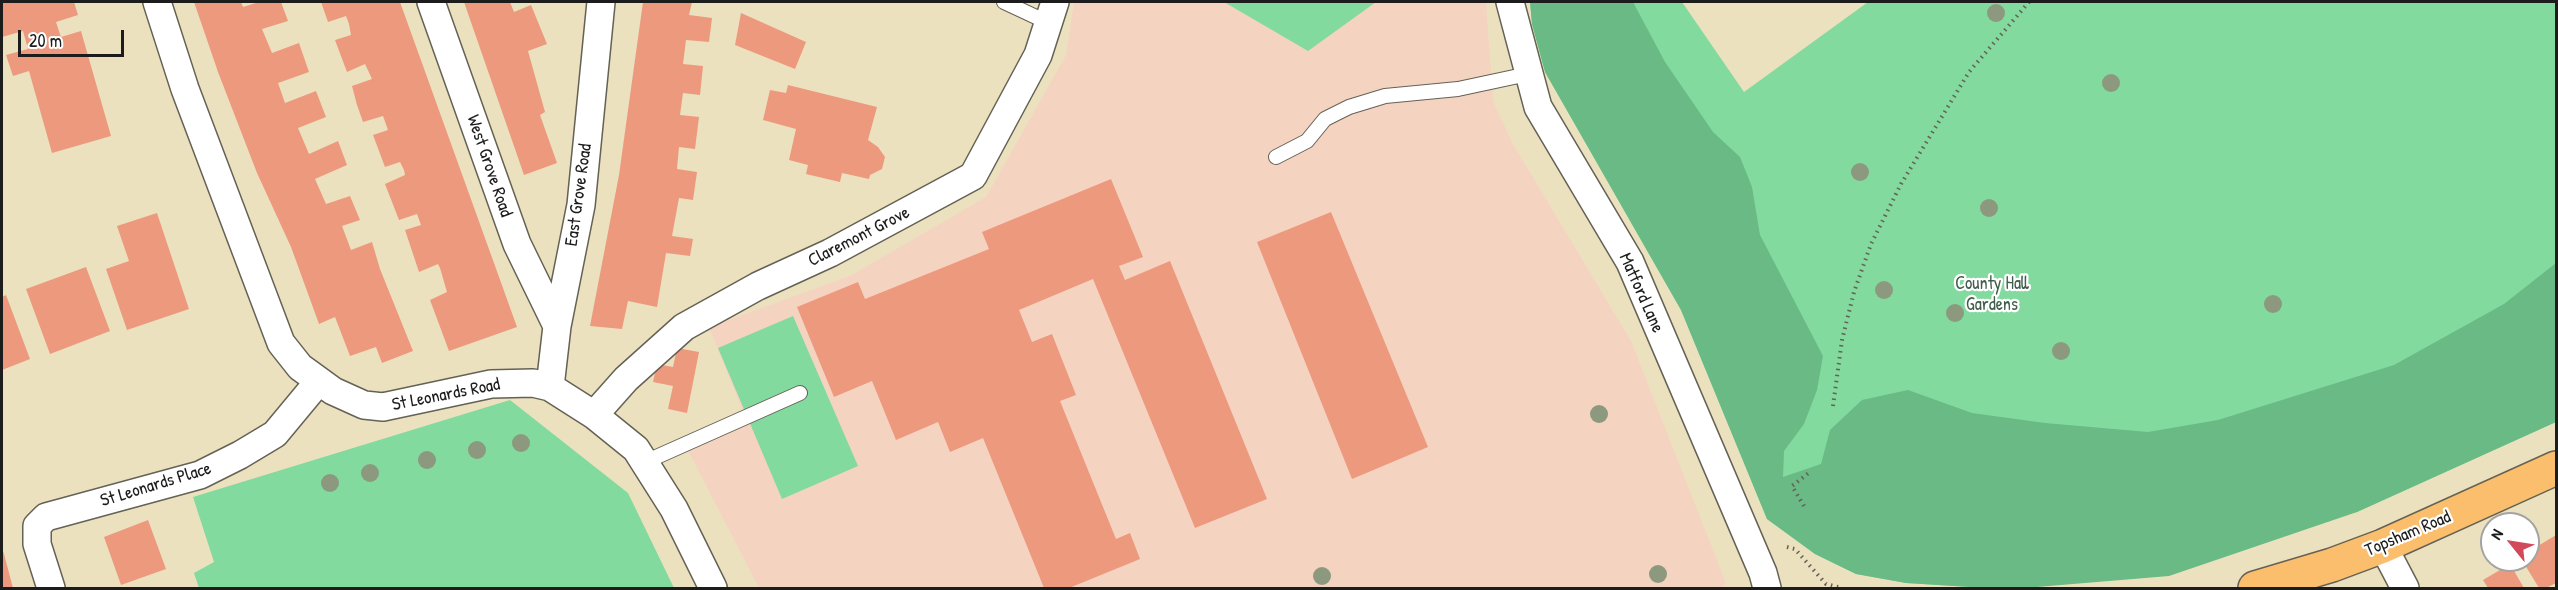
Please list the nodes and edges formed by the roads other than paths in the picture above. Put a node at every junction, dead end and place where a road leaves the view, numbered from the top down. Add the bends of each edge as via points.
1 (157, 2) edge
2 (431, 2) edge
3 (601, 2) edge
4 (1004, 2) edge
5 (1510, 2) edge
6 (1052, 12) edge
7 (1528, 74) junction
8 (1276, 157) dead end
9 (557, 326) junction
10 (319, 381) junction
11 (549, 387) junction
12 (800, 393) dead end
13 (594, 415) junction
14 (645, 462) junction
15 (2556, 468) edge
16 (2383, 546) junction
17 (51, 588) edge
18 (713, 588) edge
19 (1767, 588) edge
20 (2255, 588) edge
21 (2405, 588) edge

1 - 10 street, St Leonards Road via 185,89 281,343 300,367
2 - 9 street, West Grove Road via 517,244
3 - 9 street, East Grove Road via 581,205
4 - 6 lane
5 - 7 street, Matford Lane
6 - 13 street, Claremont Grove via 1038,55 972,176 684,327 626,379
7 - 8 lane via 1458,89 1385,96 1349,106 1325,119 1307,141
7 - 19 street, Matford Lane via 1538,107 1630,262
9 - 11 street, East Grove Road
10 - 11 street, St Leonards Road via 345,398 383,406 491,384 533,383
10 - 17 street, St Leonards Place via 275,434 200,475 46,517 37,526 37,544
11 - 13 street, St Leonards Road
12 - 14 lane
13 - 14 street, St Leonards Road via 636,449
14 - 18 street, St Leonards Road via 674,509
15 - 16 main road, Topsham Road
16 - 20 main road, Topsham Road
16 - 21 street

